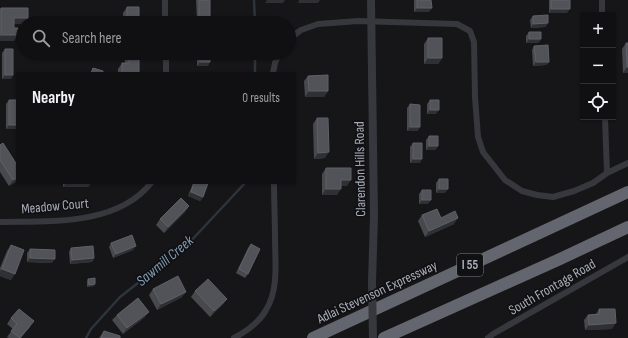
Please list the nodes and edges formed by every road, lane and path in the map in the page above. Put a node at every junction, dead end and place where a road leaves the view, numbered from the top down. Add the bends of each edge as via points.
1 (164, 0) edge
2 (371, 0) edge
3 (602, 0) edge
4 (602, 12) edge
5 (165, 16) edge
6 (371, 21) junction
7 (296, 34) edge
8 (166, 60) edge
9 (276, 60) edge
10 (166, 72) edge
11 (273, 72) edge
12 (605, 120) edge
13 (628, 163) edge
14 (606, 173) junction
15 (150, 184) edge
16 (274, 184) edge
17 (628, 192) edge
18 (0, 222) edge
19 (628, 227) edge
20 (628, 257) edge
21 (234, 338) edge
22 (313, 338) edge
23 (373, 338) edge
24 (384, 338) edge
25 (488, 338) edge

1 - 5 street
2 - 6 street, Clarendon Hills Road
3 - 4 street
6 - 7 street via 318,24
6 - 14 street via 457,24 470,31 474,42 478,137 483,152 505,180 522,191 553,197 593,183
6 - 23 street, Clarendon Hills Road, bridge
8 - 10 street
9 - 11 street
12 - 14 street
13 - 14 street
15 - 18 street, Meadow Court via 132,200 98,215 63,220
16 - 21 street via 274,291 267,310 260,319
17 - 22 highway, Adlai Stevenson Expressway / I 55
19 - 24 highway, I 55
20 - 25 street, South Frontage Road

